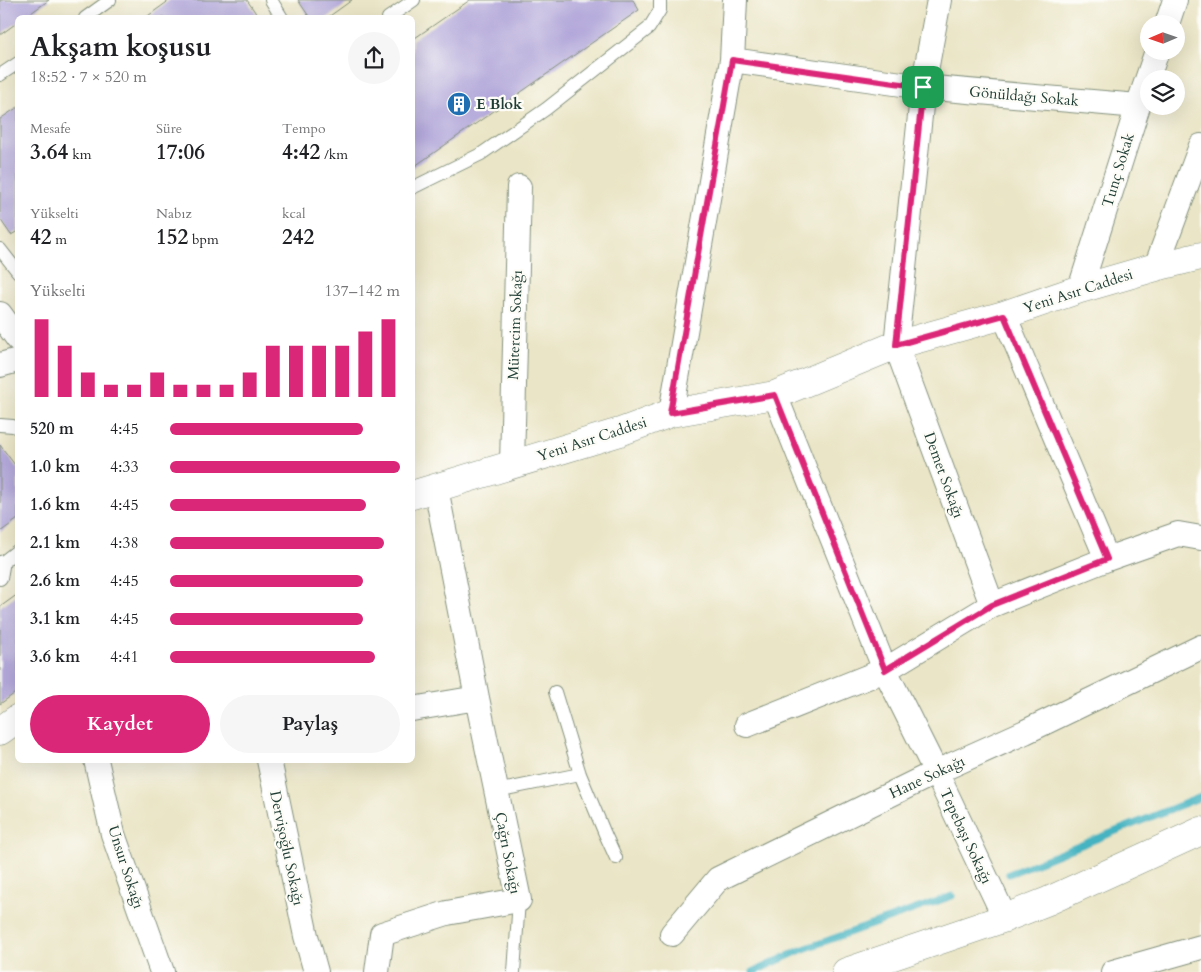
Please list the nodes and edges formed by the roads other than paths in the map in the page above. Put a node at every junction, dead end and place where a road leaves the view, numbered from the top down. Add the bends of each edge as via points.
1 (110, 0) edge
2 (270, 0) edge
3 (414, 0) edge
4 (660, 0) edge
5 (735, 0) edge
6 (940, 0) edge
7 (1175, 0) edge
8 (89, 15) edge
9 (280, 15) edge
10 (392, 15) edge
11 (1170, 15) edge
12 (732, 60) junction
13 (1154, 60) edge
14 (15, 66) edge
15 (0, 75) edge
16 (923, 87) junction
17 (1138, 106) junction
18 (1201, 146) edge
19 (415, 187) edge
20 (519, 187) dead end
21 (0, 248) edge
22 (1201, 256) edge
23 (1156, 267) junction
24 (15, 268) edge
25 (1080, 289) junction
26 (0, 314) edge
27 (1004, 315) junction
28 (15, 335) edge
29 (896, 345) junction
30 (15, 361) edge
31 (0, 365) edge
32 (775, 395) junction
33 (670, 413) junction
34 (0, 425) edge
35 (15, 427) edge
36 (512, 464) junction
37 (424, 491) edge
38 (1201, 538) edge
39 (15, 552) edge
40 (1107, 559) junction
41 (2, 561) edge
42 (0, 579) edge
43 (992, 605) junction
44 (1201, 647) edge
45 (885, 670) junction
46 (555, 692) dead end
47 (477, 698) junction
48 (415, 708) edge
49 (15, 720) edge
50 (747, 725) dead end
51 (0, 731) edge
52 (97, 763) edge
53 (270, 763) edge
54 (936, 772) junction
55 (580, 774) junction
56 (496, 791) junction
57 (1201, 831) edge
58 (616, 858) dead end
59 (518, 900) junction
60 (1005, 918) junction
61 (672, 934) dead end
62 (1201, 947) edge
63 (162, 972) edge
64 (316, 972) edge
65 (377, 972) edge
66 (514, 972) edge
67 (846, 972) edge
68 (1113, 972) edge

1 - 8 lane
2 - 9 lane
3 - 10 lane
4 - 19 lane via 660,10 649,28 546,109 481,154
5 - 12 street
6 - 16 street
7 - 11 street
12 - 16 street, Gönüldağı Sokak
12 - 33 street
13 - 17 street, Tunç Sokak
14 - 15 lane
16 - 17 street, Gönüldağı Sokak
16 - 29 street
17 - 25 street, Tunç Sokak
18 - 23 street
20 - 36 street, Mütercim Sokağı
21 - 24 lane
22 - 23 street, Yeni Asır Caddesi
23 - 25 street, Yeni Asır Caddesi
25 - 27 street, Yeni Asır Caddesi
26 - 28 street
27 - 29 street, Yeni Asır Caddesi
27 - 40 street
29 - 32 street, Yeni Asır Caddesi
29 - 43 street, Demet Sokağı
30 - 31 street
32 - 33 street, Yeni Asır Caddesi
32 - 45 street, Tepebaşı Sokağı
33 - 36 street, Yeni Asır Caddesi via 620,432
34 - 35 lane
36 - 37 street, Yeni Asır Caddesi
37 - 47 street, Çağrı Sokağı
38 - 40 street via 1178,534
39 - 41 lane
40 - 43 street
41 - 42 lane
43 - 45 street
44 - 54 street, Hane Sokağı
45 - 50 street
45 - 54 street, Tepebaşı Sokağı
46 - 55 lane
47 - 48 street
47 - 56 street, Çağrı Sokağı
49 - 51 street
52 - 63 street, Unsur Sokağı via 113,834
53 - 64 street, Dervişoğlu Sokağı
54 - 60 street, Tepebaşı Sokağı
54 - 61 street, Hane Sokağı via 718,880
55 - 56 lane
55 - 58 lane
56 - 59 street, Çağrı Sokağı
57 - 60 street
59 - 65 street, Çağrı Sokağı via 447,913 382,934
59 - 66 lane
60 - 67 street
62 - 68 street

